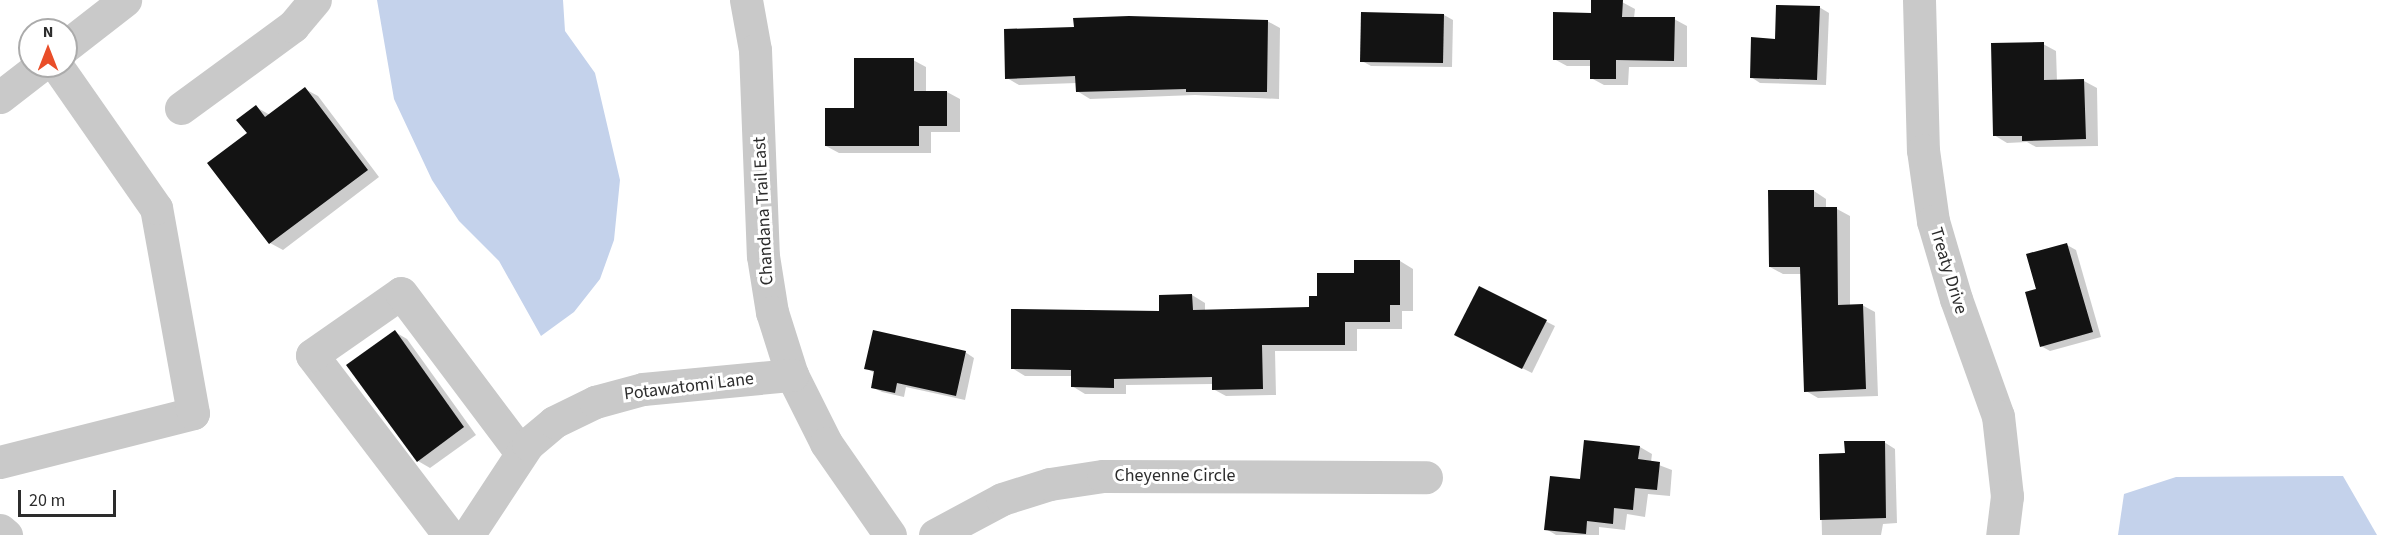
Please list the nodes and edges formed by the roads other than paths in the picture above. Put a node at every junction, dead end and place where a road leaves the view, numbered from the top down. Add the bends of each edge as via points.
1 (125, 0) edge
2 (315, 0) edge
3 (746, 0) edge
4 (1919, 0) edge
5 (78, 37) edge
6 (24, 78) edge
7 (65, 78) edge
8 (0, 96) edge
9 (181, 108) dead end
10 (792, 375) junction
11 (521, 453) junction
12 (0, 462) edge
13 (1426, 477) dead end
14 (0, 530) edge
15 (6, 535) edge
16 (449, 535) edge
17 (468, 535) edge
18 (890, 535) edge
19 (936, 535) edge
20 (2002, 535) edge

1 - 5 street
2 - 9 street via 294,26
3 - 10 street, Chandana Trail East via 759,110 763,256 772,312
4 - 20 street, Treaty Drive via 1923,150 1933,221 1998,417 2007,496
6 - 8 street
7 - 12 street via 156,208 193,413
10 - 11 street, Potawatomi Lane via 643,389 595,402 554,422
10 - 18 street, Chandana Trail East via 826,442
11 - 16 street via 401,293 312,355
11 - 17 street, Potawatomi Lane
13 - 19 street, Cheyenne Circle via 1103,476 1050,484 1002,499
14 - 15 street

